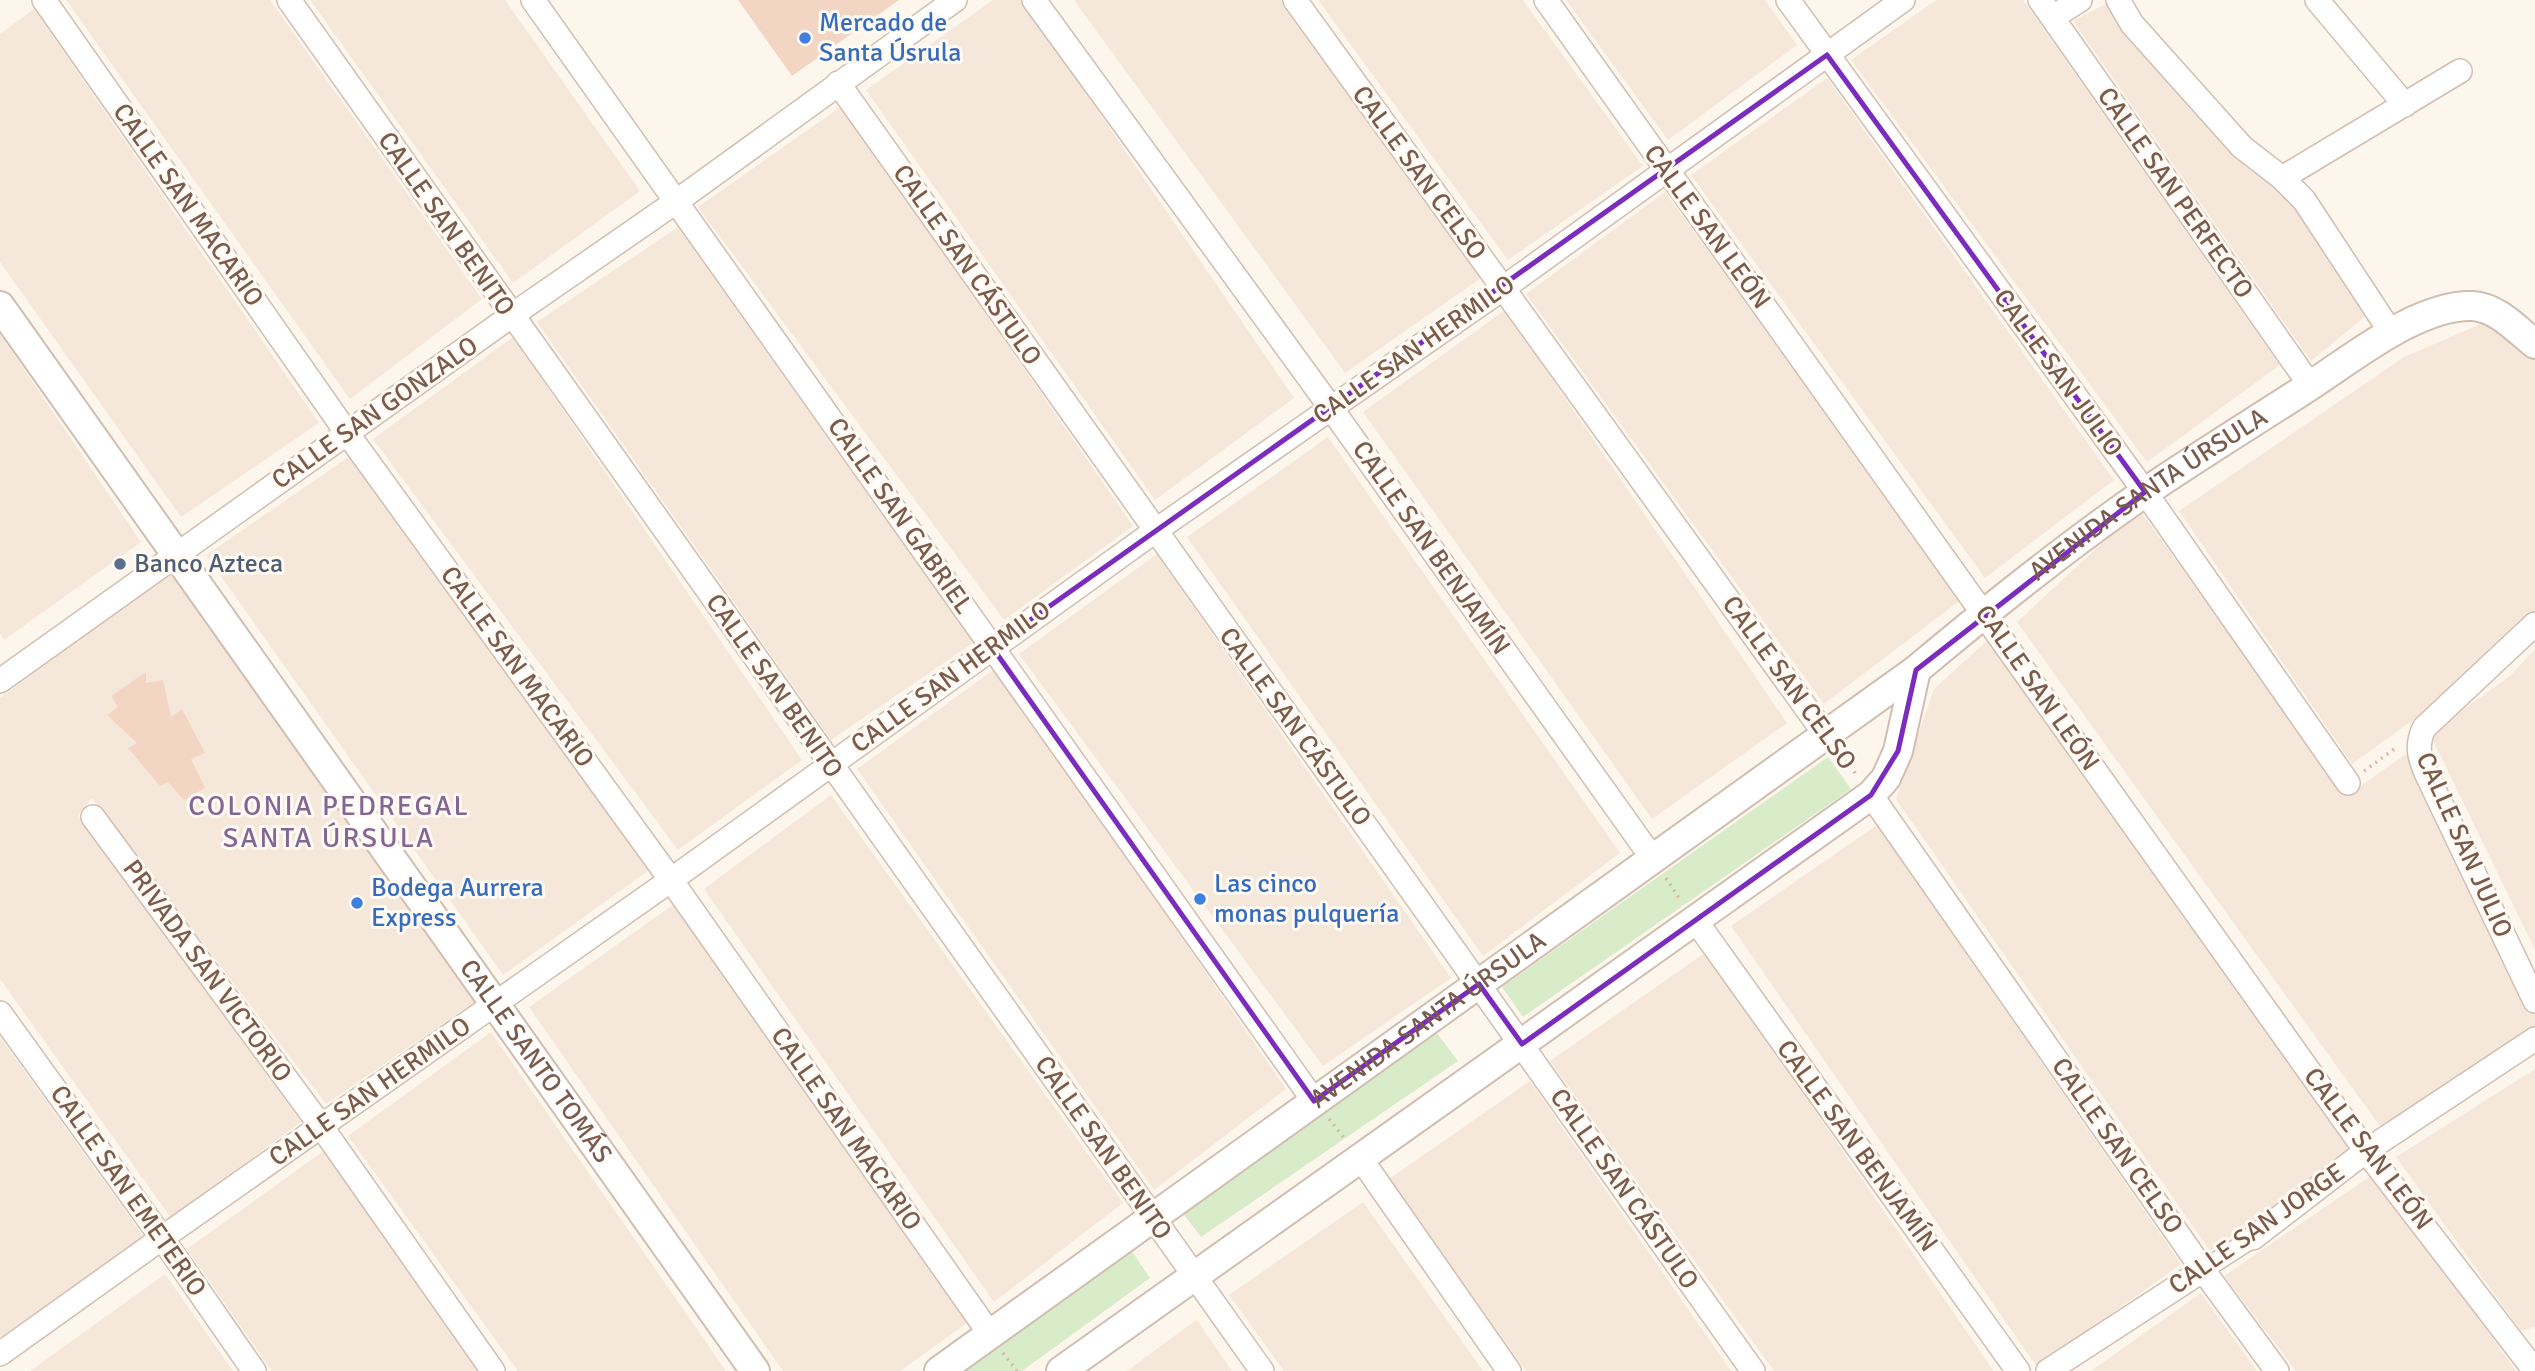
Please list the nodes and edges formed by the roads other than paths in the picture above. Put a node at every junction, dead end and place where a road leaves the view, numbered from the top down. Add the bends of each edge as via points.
1 (44, 0) edge
2 (289, 0) edge
3 (533, 0) edge
4 (955, 0) edge
5 (1034, 0) edge
6 (1295, 0) edge
7 (1546, 0) edge
8 (1788, 0) edge
9 (1903, 0) edge
10 (2080, 0) edge
11 (2118, 0) edge
12 (2317, 0) edge
13 (2046, 8) edge
14 (1827, 55) junction
15 (2460, 71) dead end
16 (838, 83) junction
17 (2405, 104) junction
18 (1667, 171) junction
19 (2282, 178) junction
20 (677, 201) junction
21 (1502, 289) junction
22 (0, 306) edge
23 (511, 316) junction
24 (2392, 334) junction
25 (2535, 344) edge
26 (2310, 386) junction
27 (1331, 408) junction
28 (348, 433) junction
29 (2145, 492) junction
30 (1155, 531) junction
31 (176, 554) junction
32 (1984, 613) junction
33 (2535, 624) edge
34 (992, 647) junction
35 (1916, 670) junction
36 (1, 677) edge
37 (1825, 734) junction
38 (830, 765) junction
39 (2348, 783) road end
40 (1871, 795) junction
41 (93, 817) dead end
42 (1653, 859) junction
43 (671, 880) junction
44 (1696, 921) junction
45 (1479, 984) junction
46 (2535, 1001) edge
47 (494, 1005) junction
48 (0, 1013) edge
49 (2535, 1039) edge
50 (1522, 1044) junction
51 (1314, 1101) junction
52 (321, 1126) junction
53 (2366, 1150) junction
54 (1361, 1159) junction
55 (1153, 1218) junction
56 (162, 1238) junction
57 (2253, 1238) joint
58 (2203, 1270) junction
59 (1195, 1276) junction
60 (990, 1334) junction
61 (2527, 1344) edge
62 (0, 1356) edge
63 (9, 1371) edge
64 (254, 1371) edge
65 (493, 1371) edge
66 (755, 1371) edge
67 (939, 1371) edge
68 (1061, 1371) edge
69 (1262, 1371) edge
70 (1510, 1371) edge
71 (1753, 1371) edge
72 (2018, 1371) edge
73 (2048, 1371) edge
74 (2277, 1371) edge
75 (2535, 1371) edge

1 - 28 street, CALLE SAN MACARIO
2 - 23 street, CALLE SAN BENITO
3 - 20 street, CALLE SAN GABRIEL
4 - 16 street, CALLE SAN GONZALO
5 - 27 street, CALLE SAN BENJAMÍN
6 - 21 street, CALLE SAN CELSO
7 - 18 street, CALLE SAN LEÓN
8 - 14 street, CALLE SAN JULIO
9 - 14 street, CALLE SAN HERMILO
10 - 13 street
11 - 19 street via 2132,24 2242,147
12 - 17 street
13 - 26 street, CALLE SAN PERFECTO
14 - 18 street, CALLE SAN HERMILO
14 - 29 street, CALLE SAN JULIO
15 - 17 street
16 - 20 street, CALLE SAN GONZALO
16 - 30 street, CALLE SAN CÁSTULO
17 - 19 street
18 - 21 street, CALLE SAN HERMILO
18 - 32 street, CALLE SAN LEÓN
19 - 24 street via 2304,200
20 - 23 street, CALLE SAN GONZALO
20 - 34 street, CALLE SAN GABRIEL
21 - 27 street, CALLE SAN HERMILO
21 - 37 street, CALLE SAN CELSO
22 - 31 street, CALLE SANTO TOMÁS
23 - 28 street, CALLE SAN GONZALO
23 - 38 street, CALLE SAN BENITO
24 - 25 street, AVENIDA SANTA ÚRSULA via 2423,317 2473,306 2494,311
24 - 26 street, AVENIDA SANTA ÚRSULA
26 - 29 street, AVENIDA SANTA ÚRSULA
27 - 30 street, CALLE SAN HERMILO
27 - 42 street, CALLE SAN BENJAMÍN
28 - 31 street, CALLE SAN GONZALO
28 - 43 street, CALLE SAN MACARIO
29 - 32 street, AVENIDA SANTA ÚRSULA
29 - 39 street, CALLE SAN JULIO
30 - 34 street, CALLE SAN HERMILO
30 - 45 street, CALLE SAN CÁSTULO
31 - 36 street, CALLE SAN GONZALO
31 - 47 street, CALLE SANTO TOMÁS
32 - 35 street, AVENIDA SANTA ÚRSULA
32 - 53 street, CALLE SAN LEÓN
33 - 46 street, CALLE SAN JULIO via 2424,728 2418,742 2427,775
34 - 38 street, CALLE SAN HERMILO
34 - 51 street, CALLE SAN GABRIEL
35 - 37 street, AVENIDA SANTA ÚRSULA
35 - 40 street via 1898,751 1886,778
37 - 42 street, AVENIDA SANTA ÚRSULA
38 - 43 street, CALLE SAN HERMILO
38 - 55 street, CALLE SAN BENITO
40 - 44 street
40 - 58 street, CALLE SAN CELSO
41 - 52 street, PRIVADA SAN VICTORIO
42 - 45 street, AVENIDA SANTA ÚRSULA
43 - 47 street, CALLE SAN HERMILO
43 - 60 street, CALLE SAN MACARIO
44 - 50 street
44 - 72 street, CALLE SAN BENJAMÍN
45 - 50 street, CALLE SAN CÁSTULO
45 - 51 street, AVENIDA SANTA ÚRSULA
47 - 52 street, CALLE SAN HERMILO
47 - 66 street, CALLE SANTO TOMÁS
48 - 56 street, CALLE SAN EMETERIO
49 - 53 street, CALLE SAN JORGE
50 - 54 street
50 - 71 street, CALLE SAN CÁSTULO
51 - 55 street, AVENIDA SANTA ÚRSULA
52 - 56 street, CALLE SAN HERMILO
52 - 65 street, PRIVADA SAN VICTORIO
53 - 57 street, CALLE SAN JORGE
53 - 61 street, CALLE SAN LEÓN
54 - 59 street
54 - 70 street
55 - 59 street, CALLE SAN BENITO
55 - 60 street, AVENIDA SANTA ÚRSULA
56 - 62 street, CALLE SAN HERMILO
56 - 64 street, CALLE SAN EMETERIO
57 - 58 street, CALLE SAN JORGE
58 - 73 street, CALLE SAN JORGE
58 - 74 street, CALLE SAN CELSO
59 - 68 street
59 - 69 street, CALLE SAN BENITO
60 - 67 street, AVENIDA SANTA ÚRSULA
61 - 75 street, CALLE SAN LEÓN
62 - 63 street

